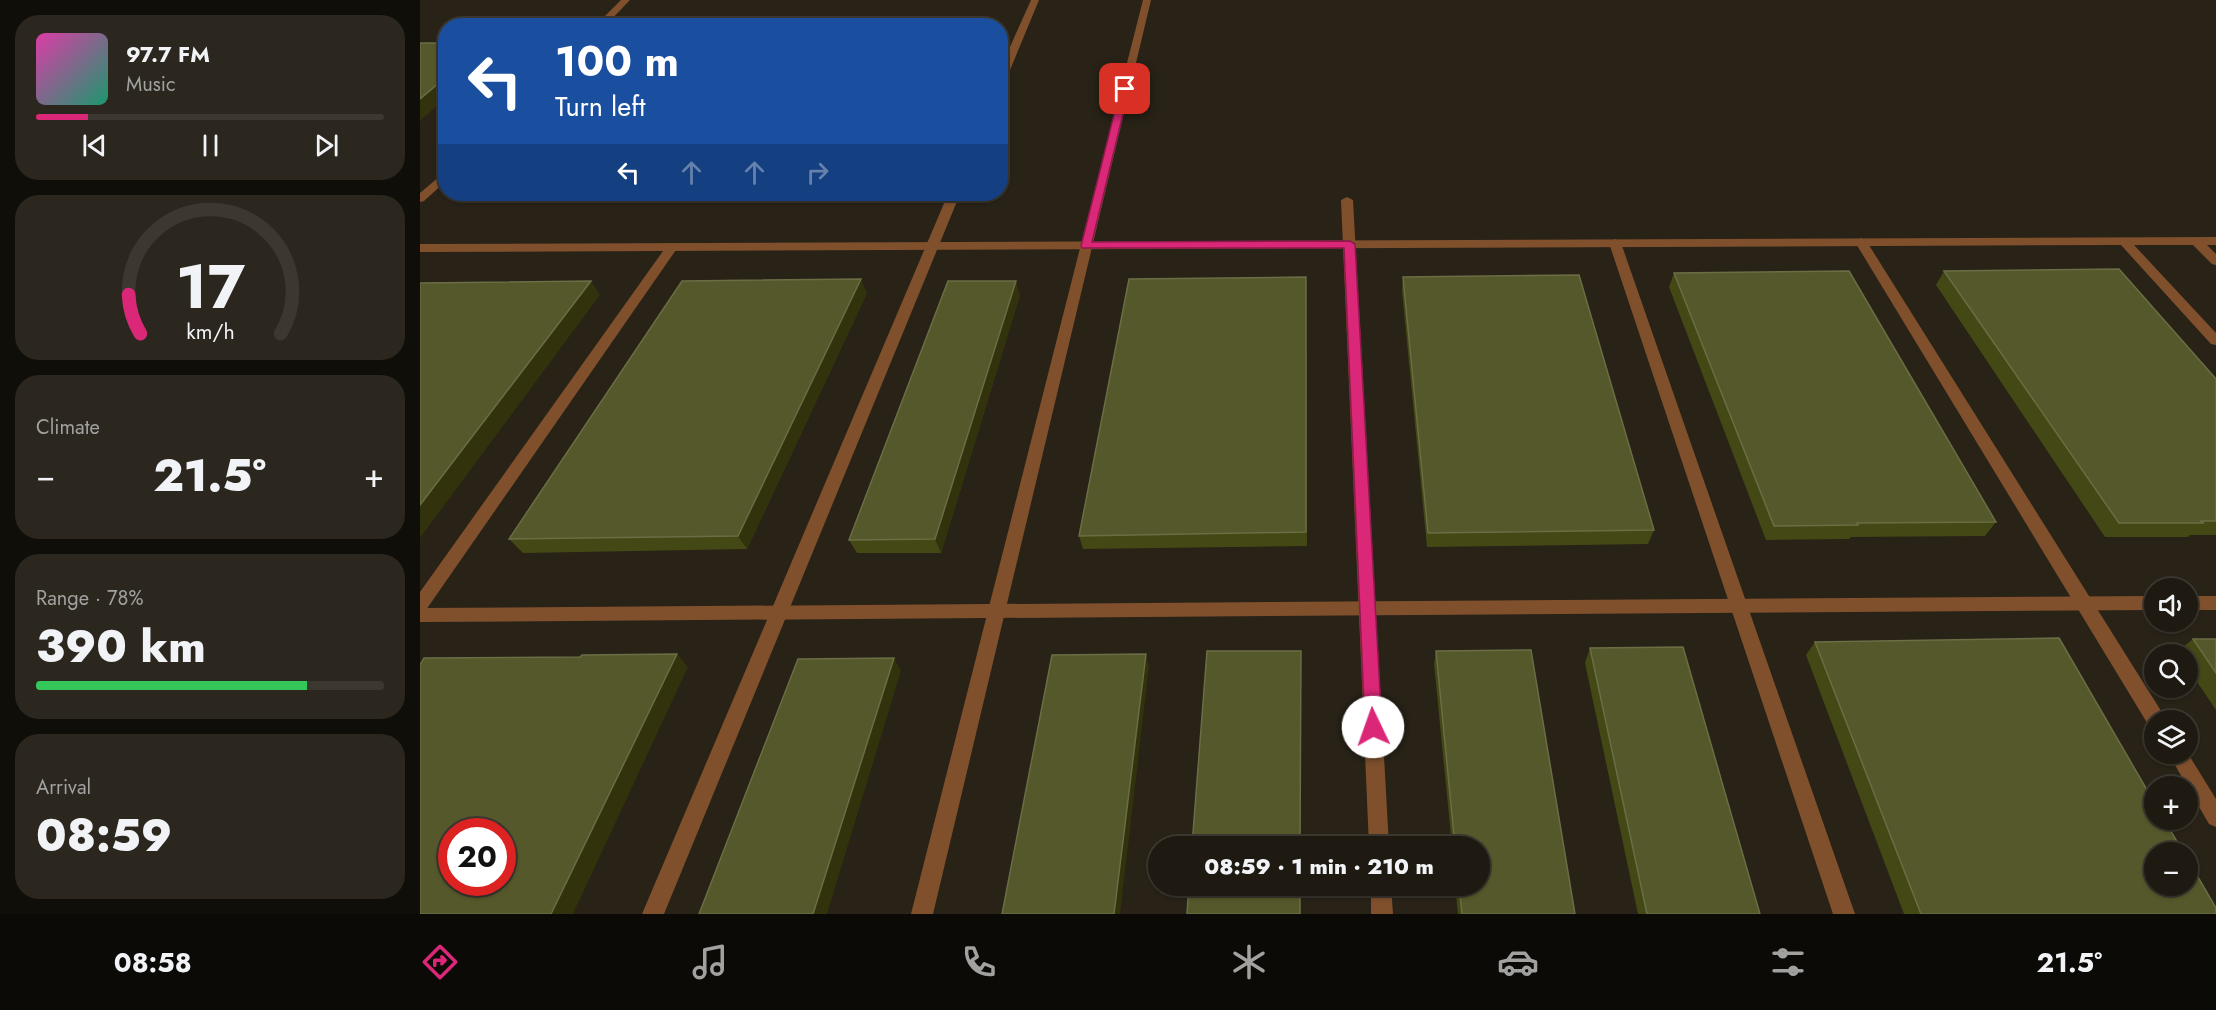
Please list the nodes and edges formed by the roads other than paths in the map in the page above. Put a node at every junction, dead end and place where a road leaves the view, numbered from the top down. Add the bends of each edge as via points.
1 (626, 0) edge
2 (1035, 0) edge
3 (1147, 0) edge
4 (607, 18) edge
5 (1008, 63) edge
6 (438, 182) edge
7 (420, 199) edge
8 (1347, 200) dead end
9 (951, 201) edge
10 (2124, 241) junction
11 (2196, 241) junction
12 (2216, 241) edge
13 (1861, 242) junction
14 (1615, 243) junction
15 (1350, 244) junction
16 (932, 246) junction
17 (1086, 246) junction
18 (672, 247) junction
19 (420, 248) edge
20 (2216, 261) edge
21 (2216, 342) edge
22 (2144, 603) edge
23 (2198, 603) edge
24 (2216, 603) edge
25 (2084, 604) junction
26 (420, 605) edge
27 (1739, 606) junction
28 (1367, 609) junction
29 (996, 611) junction
30 (779, 613) junction
31 (420, 615) edge
32 (2150, 710) edge
33 (2183, 764) edge
34 (2216, 817) edge
35 (1378, 836) edge
36 (1381, 896) edge
37 (653, 914) edge
38 (922, 914) edge
39 (1382, 914) edge
40 (1844, 914) edge

1 - 4 street
2 - 5 street
3 - 17 street
6 - 7 street
8 - 15 street
9 - 16 street
10 - 11 street
10 - 13 street
10 - 21 street
11 - 12 street
11 - 20 street
13 - 14 street
13 - 25 street
14 - 15 street
14 - 27 street
15 - 17 street
15 - 28 street
16 - 17 street
16 - 18 street
16 - 30 street
17 - 29 street
18 - 19 street
18 - 26 street
22 - 25 street
23 - 24 street
25 - 27 street
25 - 32 street
27 - 28 street
27 - 40 street
28 - 29 street
28 - 35 street
29 - 30 street
29 - 38 street
30 - 31 street
30 - 37 street
33 - 34 street
36 - 39 street

